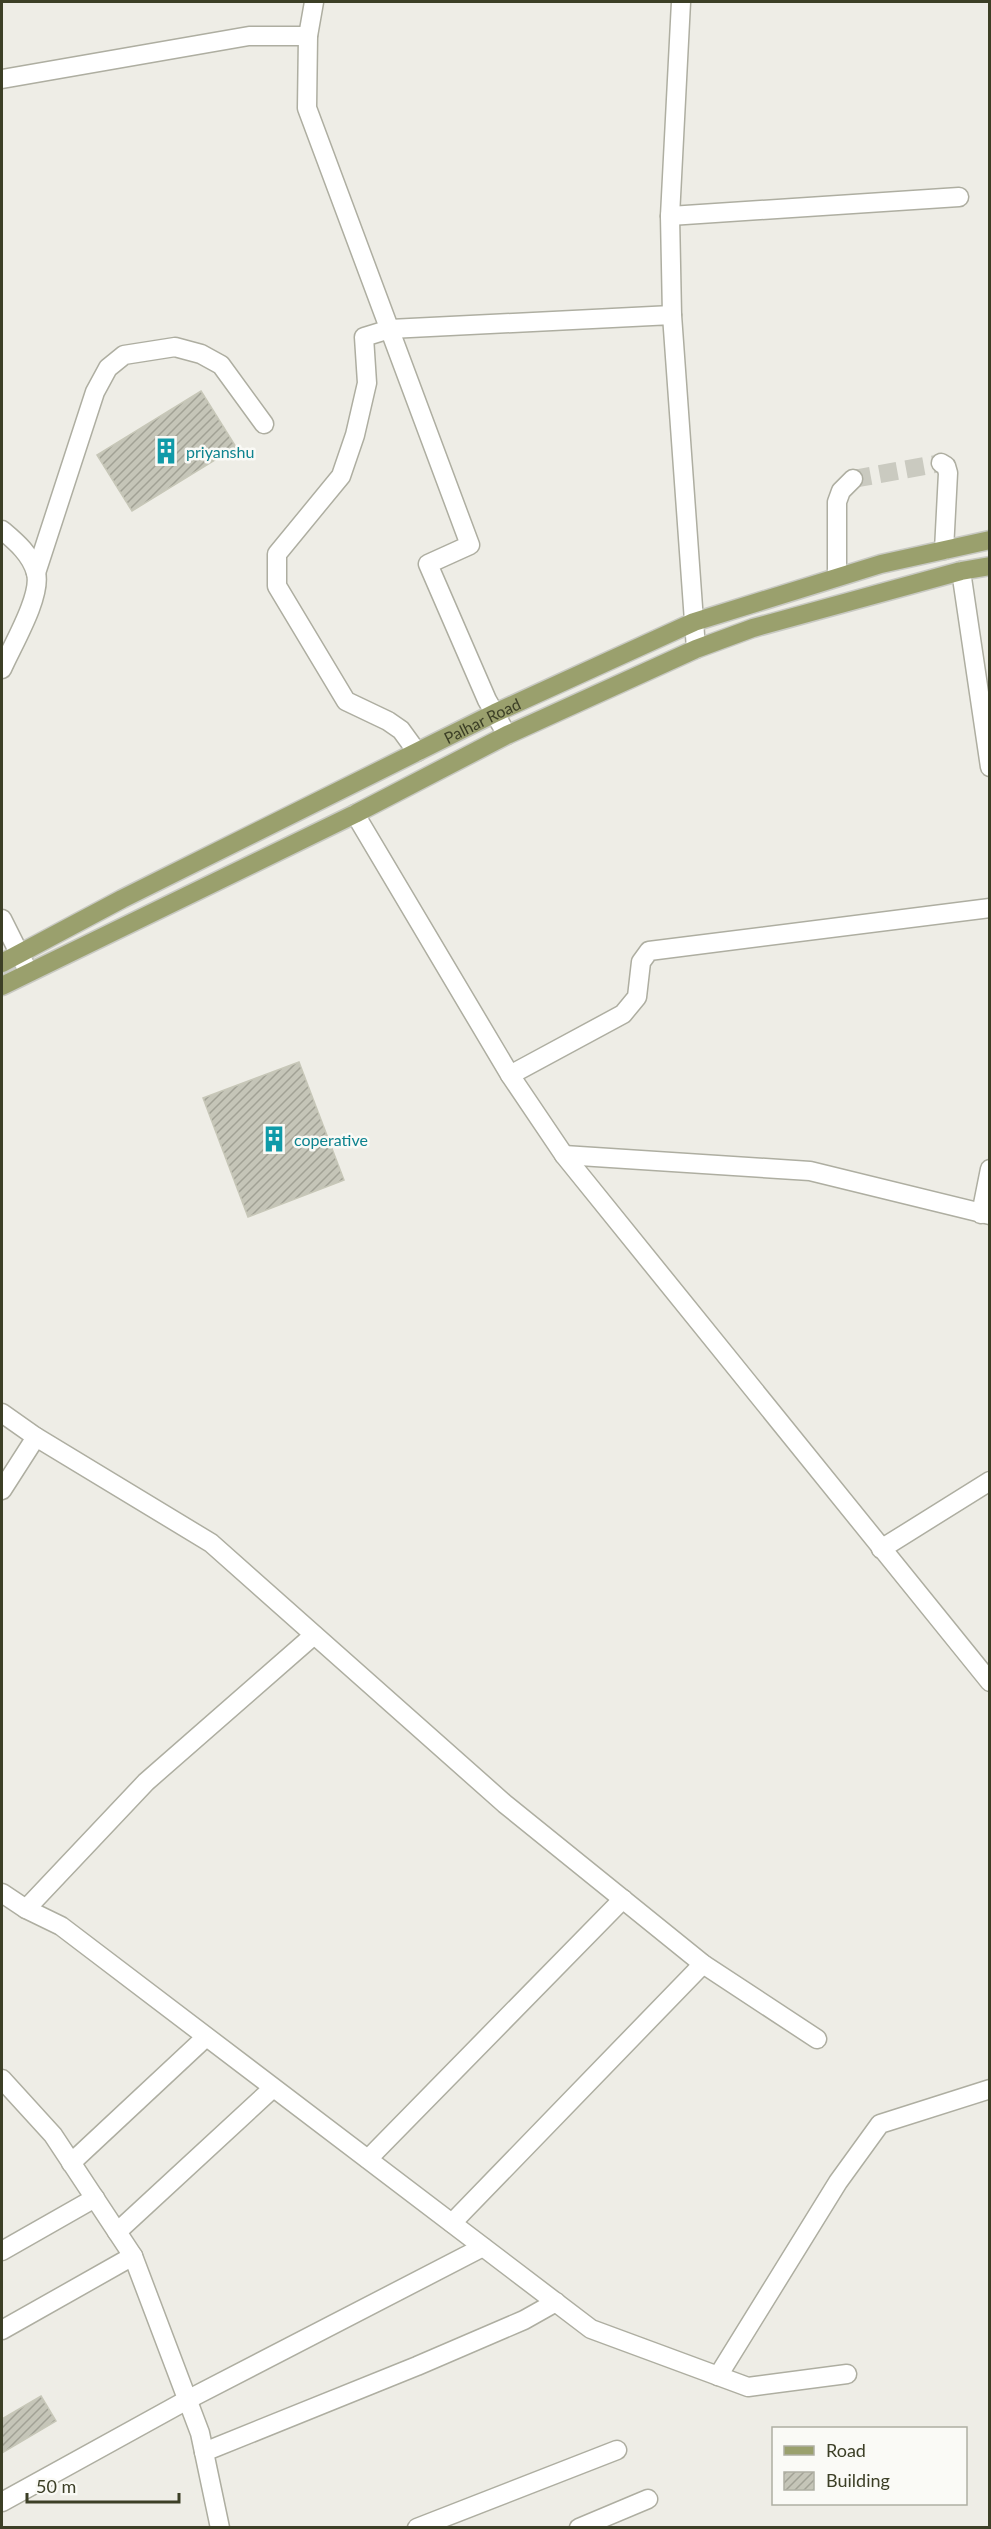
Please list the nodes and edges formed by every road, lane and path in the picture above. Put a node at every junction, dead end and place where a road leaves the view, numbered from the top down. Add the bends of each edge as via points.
1 (314, 2) edge
2 (681, 2) edge
3 (308, 36) junction
4 (2, 79) edge
5 (959, 197) dead end
6 (670, 216) junction
7 (672, 315) junction
8 (390, 329) junction
9 (264, 424) dead end
10 (941, 464) dead end
11 (853, 478) dead end
12 (2, 530) edge
13 (990, 540) edge
14 (944, 550) junction
15 (990, 566) edge
16 (961, 571) junction
17 (36, 573) junction
18 (837, 577) junction
19 (694, 622) junction
20 (696, 649) junction
21 (2, 669) edge
22 (495, 713) junction
23 (507, 735) junction
24 (417, 752) junction
25 (990, 767) edge
26 (355, 814) junction
27 (990, 908) edge
28 (2, 920) edge
29 (20, 954) junction
30 (2, 963) edge
31 (28, 971) junction
32 (2, 986) edge
33 (510, 1074) junction
34 (564, 1155) junction
35 (990, 1169) edge
36 (985, 1214) edge
37 (2, 1413) edge
38 (36, 1437) junction
39 (990, 1481) edge
40 (2, 1490) edge
41 (881, 1549) junction
42 (314, 1635) junction
43 (990, 1682) edge
44 (2, 1893) edge
45 (623, 1899) junction
46 (26, 1909) junction
47 (704, 1964) junction
48 (206, 2037) junction
49 (817, 2039) dead end
50 (2, 2079) edge
51 (273, 2088) junction
52 (990, 2089) edge
53 (368, 2159) junction
54 (71, 2163) junction
55 (94, 2198) junction
56 (452, 2223) junction
57 (117, 2232) junction
58 (483, 2247) junction
59 (2, 2251) edge
60 (133, 2256) junction
61 (556, 2302) junction
62 (2, 2330) edge
63 (847, 2374) dead end
64 (718, 2376) junction
65 (187, 2400) junction
66 (617, 2450) dead end
67 (204, 2452) junction
68 (648, 2499) dead end
69 (2, 2502) edge
70 (220, 2528) edge
71 (417, 2528) edge
72 (579, 2528) edge

1 - 3 street
2 - 6 street
3 - 4 street via 249,36
3 - 8 street via 307,108
5 - 6 street
6 - 7 street
7 - 8 street
7 - 19 street
8 - 22 street via 470,545 428,564
8 - 24 street via 364,337 367,383 356,435 341,476 277,554 277,586 346,701 401,730
9 - 17 street via 221,365 201,354 175,346 124,355 108,368 94,392
10 - 14 street via 948,473
11 - 18 street via 837,502
12 - 17 street via 23,548
13 - 14 main road, Palhar Road
14 - 18 main road, Palhar Road
15 - 16 main road, Palhar Road
16 - 20 main road, Palhar Road via 753,628
16 - 25 street
17 - 21 street via 35,593
18 - 19 main road, Palhar Road
19 - 20 street
19 - 22 main road, Palhar Road
20 - 23 main road, Palhar Road
22 - 23 street
22 - 24 main road, Palhar Road
23 - 26 main road, Palhar Road
24 - 29 main road, Palhar Road
26 - 31 main road, Palhar Road
26 - 33 street
27 - 33 street via 649,951 640,962 637,997 623,1014
28 - 29 street
29 - 30 main road, Palhar Road
29 - 31 street
31 - 32 main road, Palhar Road
33 - 34 street
34 - 36 street via 810,1171
34 - 41 street
35 - 36 street
37 - 38 street
38 - 40 street
38 - 42 street via 210,1543
39 - 41 street
41 - 43 street
42 - 45 street via 505,1804
42 - 46 street via 146,1782
44 - 46 street
45 - 47 street
45 - 53 street
46 - 48 street via 61,1926
47 - 49 street
47 - 56 street
48 - 51 street
48 - 54 street
50 - 54 street via 52,2135
51 - 53 street
51 - 57 street
52 - 64 street via 880,2124 838,2182
53 - 56 street
54 - 55 street
55 - 57 street
55 - 59 street
56 - 58 street
57 - 60 street
58 - 61 street
58 - 65 street
60 - 62 street
60 - 65 street
61 - 64 street via 591,2329
61 - 67 street via 428,2362
63 - 64 street via 748,2387
65 - 67 street
65 - 69 street
66 - 71 street
67 - 70 street
68 - 72 street

